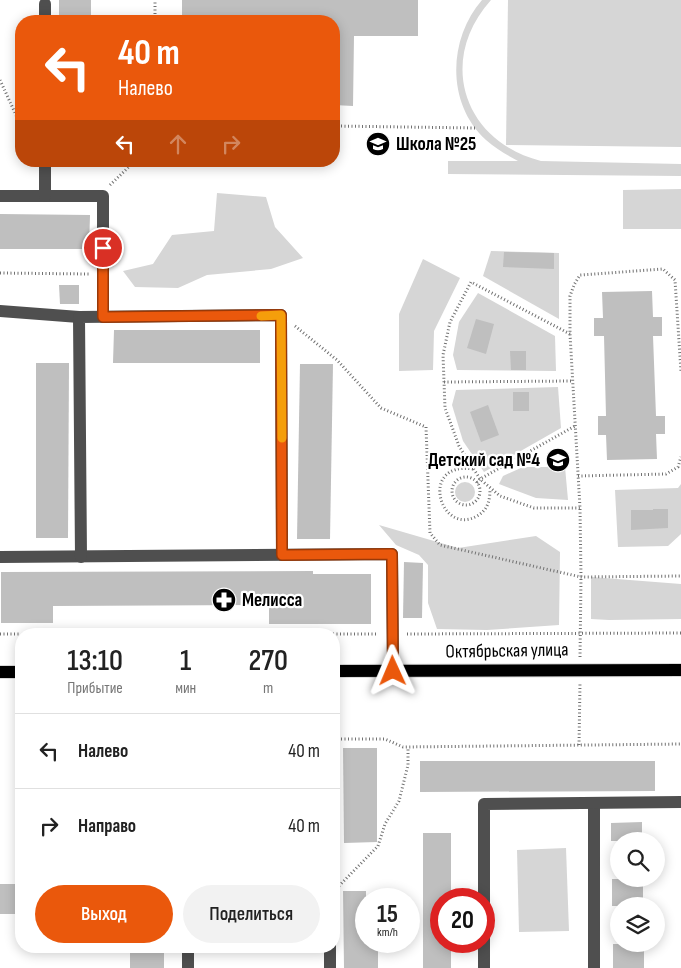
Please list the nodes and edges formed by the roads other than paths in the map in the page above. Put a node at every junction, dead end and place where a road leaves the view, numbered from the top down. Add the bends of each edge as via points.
1 (46, 4) dead end
2 (46, 15) edge
3 (45, 167) edge
4 (0, 196) edge
5 (45, 196) junction
6 (0, 310) edge
7 (79, 317) junction
8 (103, 317) junction
9 (282, 555) junction
10 (81, 556) junction
11 (0, 557) edge
12 (681, 670) edge
13 (340, 671) edge
14 (393, 671) junction
15 (0, 672) edge
16 (15, 672) edge
17 (681, 802) edge
18 (594, 803) junction
19 (188, 953) edge
20 (330, 953) edge
21 (188, 968) edge
22 (330, 968) edge
23 (484, 968) edge
24 (594, 968) edge

1 - 2 lane
3 - 5 lane
4 - 5 lane
5 - 8 lane via 103,196
6 - 7 lane
7 - 8 lane
7 - 10 lane
8 - 9 lane via 281,315
9 - 10 lane
9 - 14 lane via 392,554
10 - 11 lane
12 - 14 main road, Октябрьская улица
13 - 14 main road, Октябрьская улица
15 - 16 main road
17 - 18 lane
18 - 23 lane via 484,804
18 - 24 lane
19 - 21 lane
20 - 22 lane

